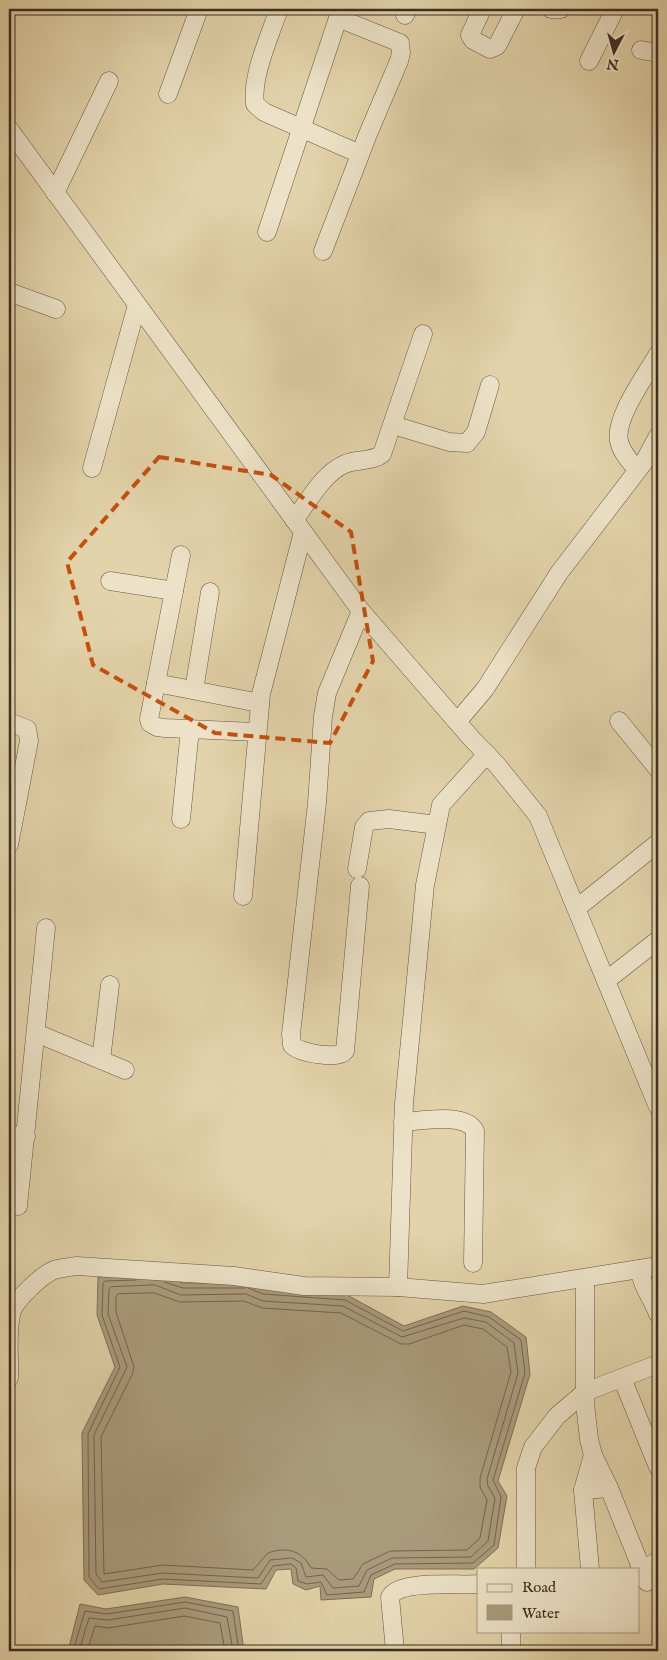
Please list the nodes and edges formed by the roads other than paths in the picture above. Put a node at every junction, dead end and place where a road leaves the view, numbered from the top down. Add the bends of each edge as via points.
1 (199, 9) edge
2 (279, 9) edge
3 (482, 9) edge
4 (516, 9) edge
5 (551, 9) edge
6 (561, 9) edge
7 (615, 9) edge
8 (340, 14) edge
9 (589, 61) dead end
10 (109, 81) dead end
11 (168, 94) dead end
12 (9, 129) edge
13 (302, 129) junction
14 (360, 154) junction
15 (55, 193) junction
16 (267, 232) dead end
17 (323, 252) dead end
18 (9, 292) edge
19 (137, 305) junction
20 (56, 309) dead end
21 (423, 334) dead end
22 (658, 354) edge
23 (490, 385) dead end
24 (393, 425) junction
25 (658, 436) edge
26 (92, 468) dead end
27 (637, 470) junction
28 (299, 526) junction
29 (181, 555) dead end
30 (110, 581) dead end
31 (174, 591) junction
32 (210, 592) dead end
33 (361, 611) junction
34 (156, 683) junction
35 (194, 690) junction
36 (260, 702) junction
37 (619, 721) dead end
38 (9, 722) edge
39 (457, 722) junction
40 (190, 729) junction
41 (257, 732) junction
42 (487, 754) junction
43 (658, 768) edge
44 (181, 819) dead end
45 (437, 825) junction
46 (658, 843) edge
47 (9, 845) edge
48 (243, 896) dead end
49 (577, 908) junction
50 (46, 928) dead end
51 (658, 940) edge
52 (608, 980) junction
53 (110, 985) dead end
54 (36, 1033) junction
55 (101, 1060) junction
56 (125, 1070) dead end
57 (658, 1107) edge
58 (403, 1122) junction
59 (17, 1136) edge
60 (18, 1206) dead end
61 (472, 1263) dead end
62 (658, 1266) edge
63 (640, 1269) junction
64 (585, 1278) junction
65 (398, 1287) junction
66 (658, 1314) edge
67 (658, 1364) edge
68 (9, 1378) edge
69 (622, 1378) junction
70 (585, 1392) junction
71 (593, 1454) junction
72 (658, 1467) edge
73 (609, 1488) junction
74 (583, 1490) junction
75 (658, 1561) edge
76 (526, 1568) edge
77 (590, 1568) edge
78 (645, 1578) edge
79 (477, 1584) edge
80 (511, 1632) edge
81 (395, 1651) edge
82 (510, 1651) edge

1 - 11 street
2 - 13 street via 263,55 255,104 264,112
3 - 4 street via 470,35 490,49 497,46
5 - 6 street
7 - 9 street
8 - 13 street
8 - 14 street via 401,46 399,61
10 - 15 street
12 - 15 street
13 - 14 street
13 - 16 street
14 - 17 street
15 - 19 street
18 - 20 street
19 - 26 street
19 - 28 street
21 - 24 street
22 - 27 street via 626,410 618,434 624,455
23 - 24 street via 476,432 467,443 449,442
24 - 28 street via 382,454 338,467
25 - 27 street
27 - 39 street via 559,573 485,689
28 - 33 street
28 - 36 street
29 - 31 street
30 - 31 street
31 - 34 street
32 - 35 street
33 - 39 street
33 - 45 street via 327,693 323,716 317,803 291,1034 292,1044 299,1051 338,1056 345,1051 364,827 369,821 389,819
34 - 35 street
34 - 40 street via 150,723 157,727
35 - 36 street
36 - 41 street
37 - 43 street
38 - 47 street via 27,729 29,741
39 - 42 street
40 - 41 street
40 - 44 street
41 - 48 street
42 - 45 street via 448,795 441,805
42 - 49 street via 538,816
45 - 58 street via 426,885
46 - 49 street
49 - 52 street
50 - 54 street
51 - 52 street
52 - 57 street
53 - 55 street
54 - 55 street
54 - 59 street
55 - 56 street
58 - 61 street via 457,1119 467,1122 475,1131
58 - 65 street
59 - 60 street
62 - 63 street
63 - 64 street
63 - 66 street via 641,1283
64 - 65 street via 483,1294
64 - 70 street
65 - 68 street via 304,1286 234,1276 77,1266 53,1271 36,1283 12,1311
67 - 69 street
69 - 70 street
69 - 72 street
70 - 71 street via 586,1423
70 - 76 street via 557,1416 528,1457
71 - 73 street
71 - 74 street
73 - 74 street
73 - 78 street
74 - 77 street
75 - 78 street
79 - 81 street via 396,1589 390,1597
80 - 82 street

